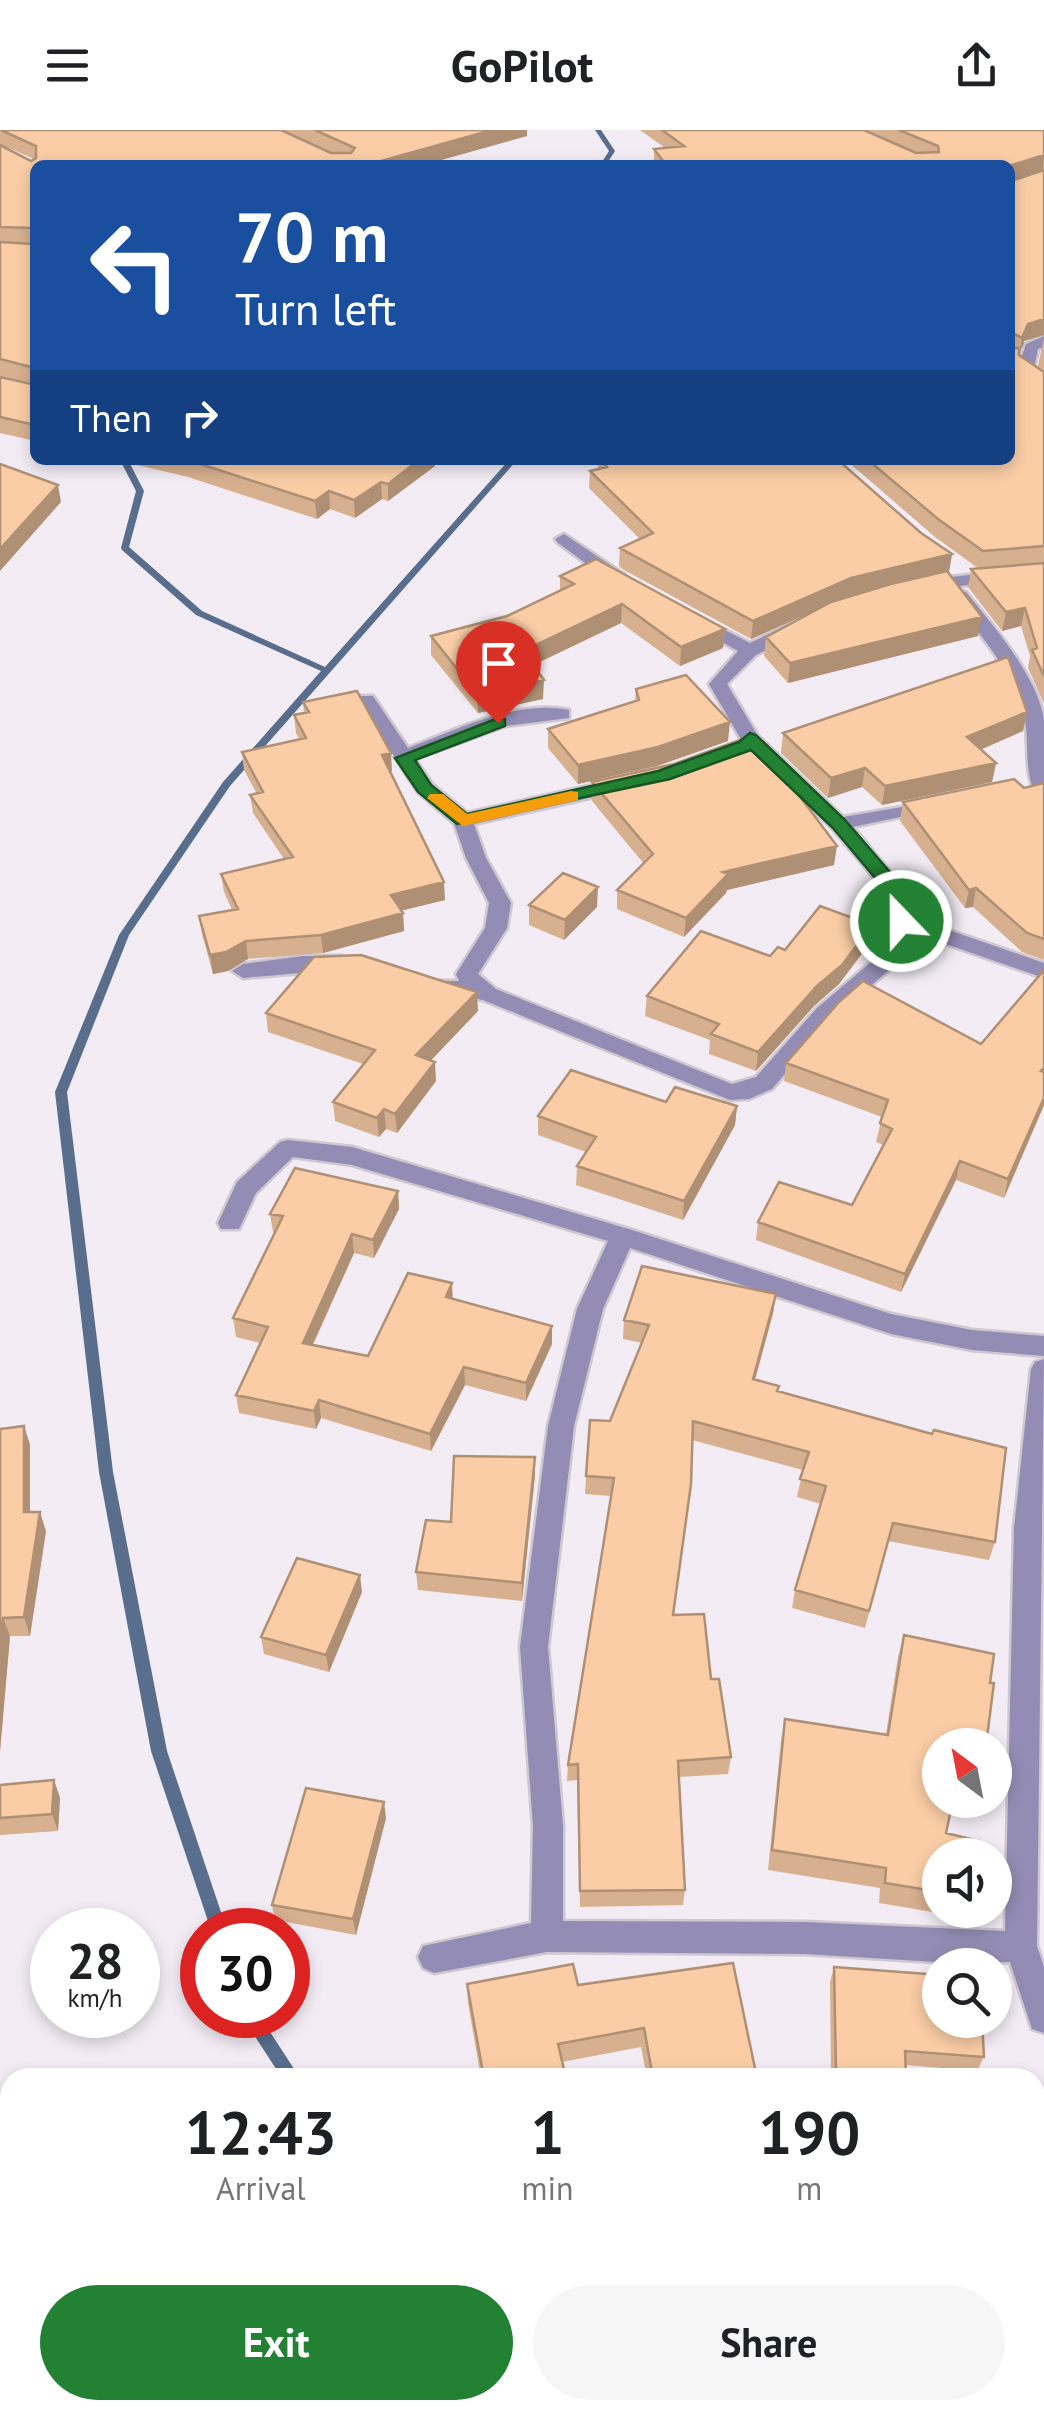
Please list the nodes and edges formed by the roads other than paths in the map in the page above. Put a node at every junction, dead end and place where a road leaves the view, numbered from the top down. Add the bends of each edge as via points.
1 (1044, 340) edge
2 (1044, 383) edge
3 (564, 539) dead end
4 (1044, 572) edge
5 (961, 575) junction
6 (633, 586) edge
7 (910, 588) edge
8 (684, 614) edge
9 (813, 621) edge
10 (751, 650) junction
11 (366, 700) edge
12 (562, 714) dead end
13 (404, 758) junction
14 (646, 779) edge
15 (1034, 787) edge
16 (948, 801) edge
17 (463, 820) junction
18 (839, 824) junction
19 (901, 921) junction
20 (362, 963) edge
21 (243, 972) dead end
22 (1044, 972) edge
23 (425, 981) edge
24 (488, 994) junction
25 (230, 1223) dead end
26 (623, 1236) junction
27 (1044, 1346) edge
28 (1044, 1369) edge
29 (547, 1936) junction
30 (1021, 1946) junction
31 (434, 1957) dead end
32 (1044, 2017) edge

1 - 2 street via 1031,347 1026,362
3 - 6 street
4 - 5 street via 1021,578
5 - 7 street
5 - 15 street via 1034,712
8 - 10 street
9 - 10 street
10 - 18 street via 718,684 742,744
11 - 13 street
12 - 13 street via 532,713
13 - 17 street via 425,788
14 - 17 street
16 - 18 street
17 - 24 street via 500,903 496,928 467,974
18 - 19 street via 895,890
19 - 22 street
19 - 24 street via 886,960 825,1013 764,1084 748,1091 730,1092
20 - 21 street
23 - 24 street
25 - 26 street via 246,1188 288,1148 352,1156
26 - 27 street via 891,1324
26 - 29 street via 590,1309 561,1426 534,1648 548,1826
28 - 30 street via 1028,1528
29 - 30 street
29 - 31 street
30 - 32 street

